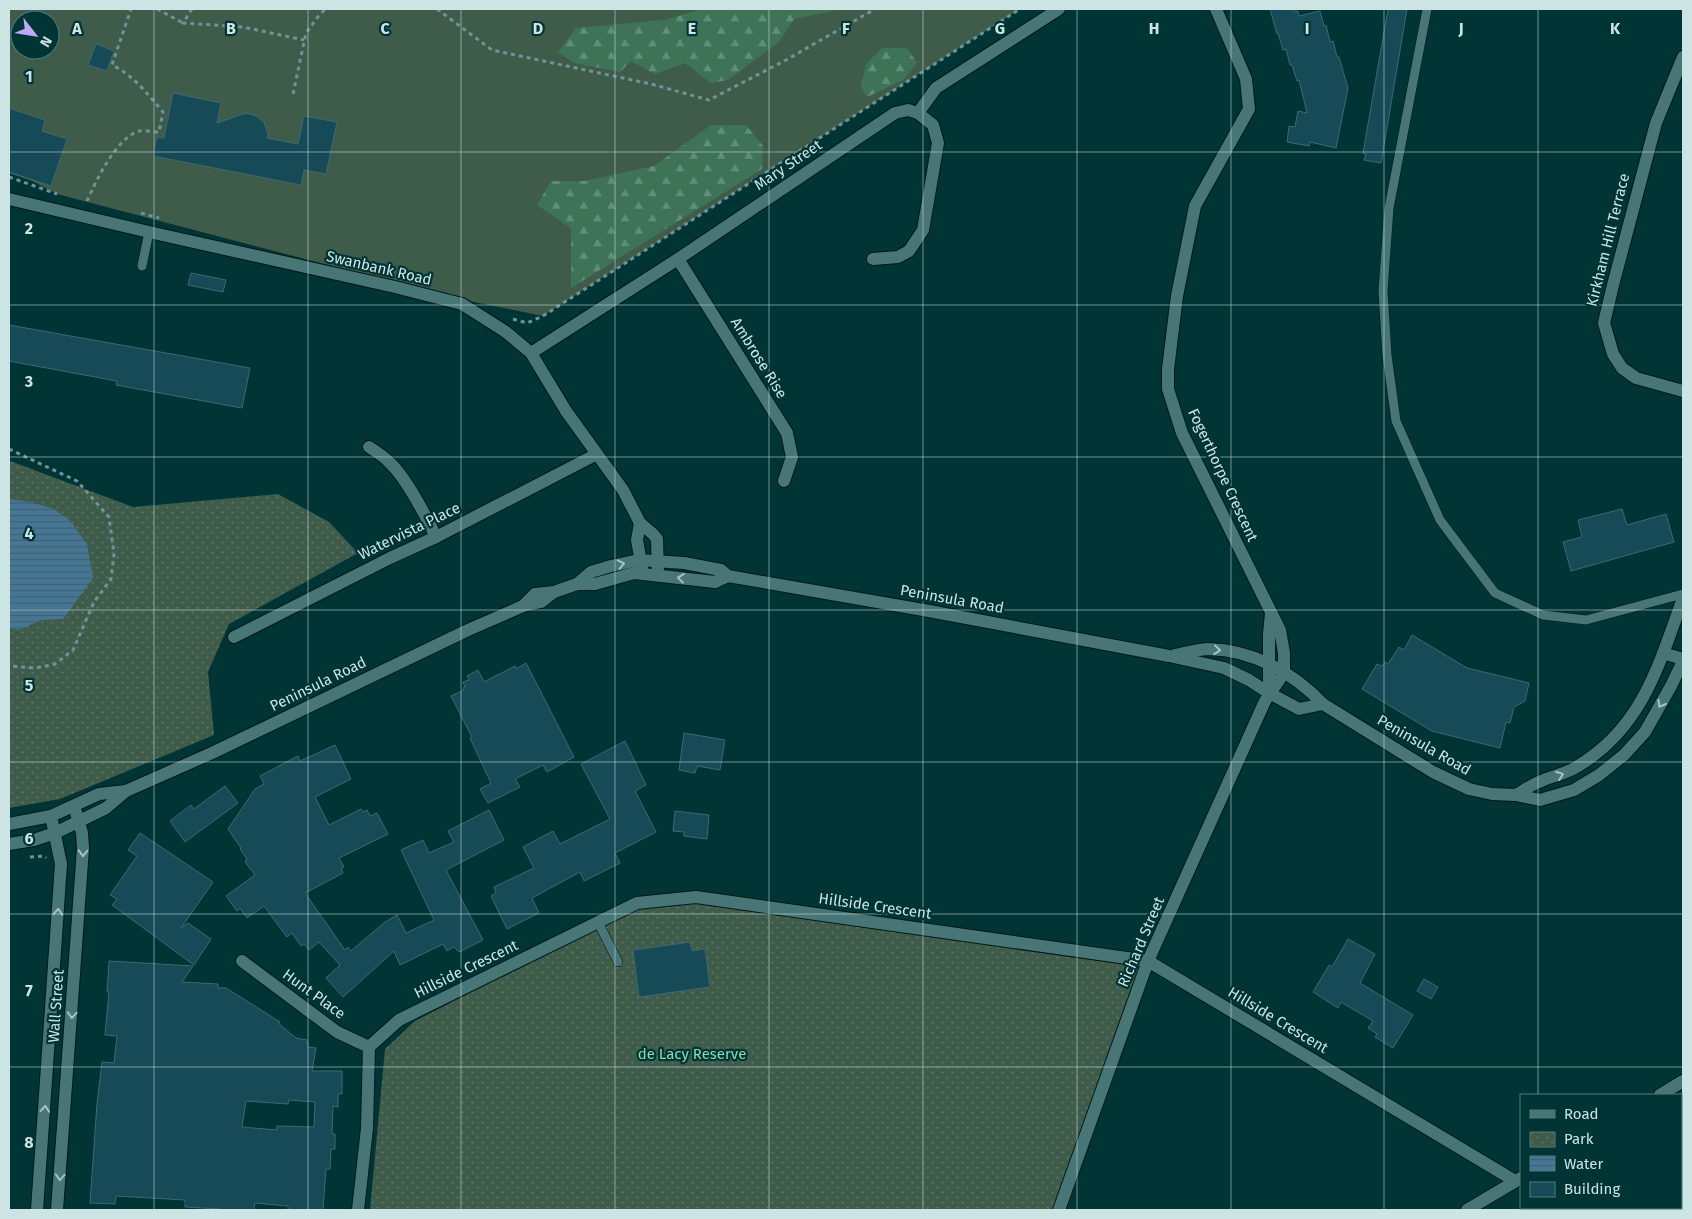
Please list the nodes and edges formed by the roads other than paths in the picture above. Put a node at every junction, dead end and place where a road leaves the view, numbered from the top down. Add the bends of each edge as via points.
1 (1059, 9) edge
2 (1216, 9) edge
3 (1427, 9) edge
4 (1683, 57) edge
5 (918, 113) junction
6 (9, 199) edge
7 (149, 232) junction
8 (678, 259) junction
9 (873, 260) dead end
10 (142, 266) dead end
11 (530, 352) junction
12 (1683, 391) edge
13 (369, 447) dead end
14 (597, 454) junction
15 (784, 481) dead end
16 (640, 523) junction
17 (436, 537) junction
18 (639, 560) junction
19 (659, 561) junction
20 (643, 574) junction
21 (658, 575) junction
22 (728, 576) junction
23 (578, 584) junction
24 (1683, 594) edge
25 (1683, 598) edge
26 (1271, 612) junction
27 (234, 636) dead end
28 (1663, 653) junction
29 (1169, 656) junction
30 (1683, 660) edge
31 (1268, 664) junction
32 (1284, 673) junction
33 (1269, 693) junction
34 (1323, 704) junction
35 (1629, 719) junction
36 (1646, 732) junction
37 (126, 791) junction
38 (1516, 795) junction
39 (74, 806) junction
40 (51, 816) junction
41 (79, 821) junction
42 (9, 824) edge
43 (55, 834) junction
44 (9, 844) edge
45 (598, 922) junction
46 (56, 943) junction
47 (77, 944) junction
48 (242, 961) dead end
49 (1148, 961) junction
50 (618, 962) dead end
51 (369, 1047) junction
52 (48, 1054) junction
53 (69, 1055) junction
54 (1683, 1081) edge
55 (1662, 1094) edge
56 (1518, 1180) edge
57 (38, 1210) edge
58 (57, 1210) edge
59 (358, 1210) edge
60 (1059, 1210) edge
61 (1467, 1210) edge

1 - 5 street via 936,88
2 - 26 street, Fogerthorpe Crescent via 1246,79 1249,109 1195,206 1177,296 1168,389 1182,433
3 - 24 lane via 1389,208 1383,291 1396,421 1440,520 1495,593 1543,615 1586,620
4 - 12 street, Kirkham Hill Terrace via 1656,122 1604,324 1613,354 1622,368 1636,378
5 - 8 street, Mary Street via 908,110 895,113
5 - 9 street via 933,125 938,143 923,230 909,251 898,257
6 - 7 street, Swanbank Road
7 - 10 lane
7 - 11 street, Swanbank Road via 462,304
8 - 11 street, Mary Street
8 - 15 street, Ambrose Rise via 786,433 792,457
11 - 14 street, Swanbank Road
13 - 17 street via 400,474
14 - 16 street, Swanbank Road
14 - 17 street, Watervista Place
16 - 18 street via 637,540
16 - 19 street, Swanbank Road via 657,539
17 - 27 street, Watervista Place
18 - 19 street, Peninsula Road
18 - 20 street
23 -> 18 street, Peninsula Road via 590,572
19 - 21 street, Swanbank Road
19 - 22 street, Peninsula Road via 721,570
20 - 21 street, Peninsula Road
20 - 23 street, Peninsula Road via 634,573 595,584
22 -> 21 street, Peninsula Road via 716,582
22 - 29 street, Peninsula Road
23 - 37 street, Peninsula Road via 468,630
25 - 28 street
26 - 31 street, Fogerthorpe Crescent
26 - 32 street, Fogerthorpe Crescent via 1280,630
28 - 30 street
28 - 35 street via 1652,681
29 -> 31 street, Peninsula Road via 1208,649 1232,651
29 - 33 street, Peninsula Road via 1224,668
30 -> 36 street, Peninsula Road
31 - 32 street, Peninsula Road
31 - 33 street, Fogerthorpe Crescent
32 - 33 street
32 - 34 street, Peninsula Road
33 - 34 street, Peninsula Road via 1298,709
33 - 49 street, Richard Street
34 - 38 street, Peninsula Road via 1433,772 1469,789
35 - 36 street
38 -> 35 street via 1537,782 1578,766 1608,743
36 - 38 street, Peninsula Road via 1624,756 1574,790 1540,800
37 - 39 street, Peninsula Road via 99,794
37 - 41 street, Peninsula Road via 106,808
39 - 40 street, Peninsula Road
39 - 41 street, Wall Street
40 - 42 street, Peninsula Road
40 - 43 street, Wall Street
41 - 43 street, Peninsula Road
41 -> 47 street, Wall Street via 83,848
43 - 44 street, Peninsula Road
46 -> 43 street, Wall Street via 61,864
45 - 49 street, Hillside Crescent via 637,903 696,897
45 - 50 lane
45 - 51 street, Hillside Crescent via 399,1020
46 - 47 street
46 - 52 street, Wall Street
47 -> 53 street, Wall Street
48 - 51 street, Hunt Place via 337,1032
49 - 56 street, Hillside Crescent
49 - 60 street, Richard Street
51 - 59 street via 367,1128
52 - 53 street
57 -> 52 street, Wall Street
53 -> 58 street, Wall Street
54 - 55 street
56 - 61 street

